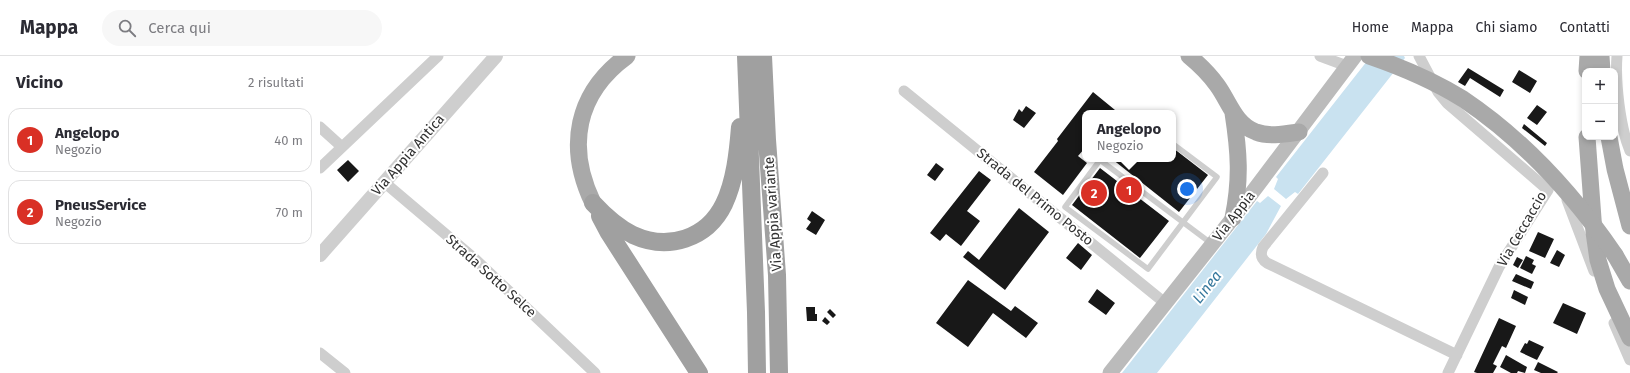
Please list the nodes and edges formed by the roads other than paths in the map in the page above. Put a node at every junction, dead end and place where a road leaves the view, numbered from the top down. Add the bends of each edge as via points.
1 (438, 56) edge
2 (496, 56) edge
3 (627, 56) edge
4 (745, 56) edge
5 (763, 56) edge
6 (1189, 56) edge
7 (1320, 56) edge
8 (1369, 56) edge
9 (1419, 56) edge
10 (1588, 56) edge
11 (1601, 56) edge
12 (1617, 56) edge
13 (1351, 61) edge
14 (1587, 68) edge
15 (1602, 68) edge
16 (904, 91) dead end
17 (1233, 112) junction
18 (320, 127) edge
19 (1299, 132) junction
20 (1587, 140) edge
21 (1610, 140) edge
22 (744, 142) junction
23 (1176, 146) edge
24 (342, 147) junction
25 (1630, 151) edge
26 (1098, 162) edge
27 (1104, 162) edge
28 (320, 168) edge
29 (1323, 173) dead end
30 (384, 182) junction
31 (1548, 190) junction
32 (593, 203) junction
33 (1233, 218) junction
34 (1183, 222) junction
35 (1630, 226) edge
36 (1212, 244) junction
37 (320, 255) edge
38 (1630, 281) edge
39 (1165, 303) junction
40 (1630, 338) edge
41 (320, 353) edge
42 (1457, 355) junction
43 (1630, 360) edge
44 (345, 373) edge
45 (595, 373) edge
46 (699, 373) edge
47 (757, 373) edge
48 (779, 373) edge
49 (1110, 373) edge
50 (1448, 373) edge

1 - 24 street
2 - 30 street, Via Appia Antica
3 - 32 main road via 595,89 585,108 580,129 579,164
4 - 22 highway
5 - 48 highway, Via Appia variante via 777,275
6 - 17 main road via 1217,85
7 - 13 street
8 - 38 main road, bridge via 1439,85 1462,99 1527,150 1566,190 1595,226
9 - 31 street, Via Ceccaccio via 1438,92 1447,103
10 - 14 main road
11 - 15 main road
12 - 25 street via 1622,115
13 - 19 main road, Via Appia
16 - 39 street, Strada del Primo Posto
17 - 19 main road via 1242,124 1254,132
17 - 33 main road via 1239,164
18 - 24 street
19 - 33 main road, Via Appia
20 - 40 main road via 1598,260 1605,283
21 - 35 main road
22 - 32 highway via 724,204 710,224 692,236 666,242 640,237 615,224
22 - 47 highway, Via Appia variante via 756,312
23 - 34 lane via 1217,177
24 - 28 street
26 - 34 lane via 1065,207 1148,269
27 - 34 lane
29 - 42 street via 1263,247 1263,259
30 - 37 street, Via Appia Antica
30 - 45 street, Strada Sotto Selce via 476,260
31 - 42 street, Via Ceccaccio via 1499,267
31 - 43 street via 1562,194 1569,203
32 - 46 highway via 609,233
33 - 36 main road, Via Appia
34 - 36 lane
36 - 39 main road, Via Appia
39 - 49 main road, Via Appia
41 - 44 street
42 - 50 street, Via Ceccaccio

